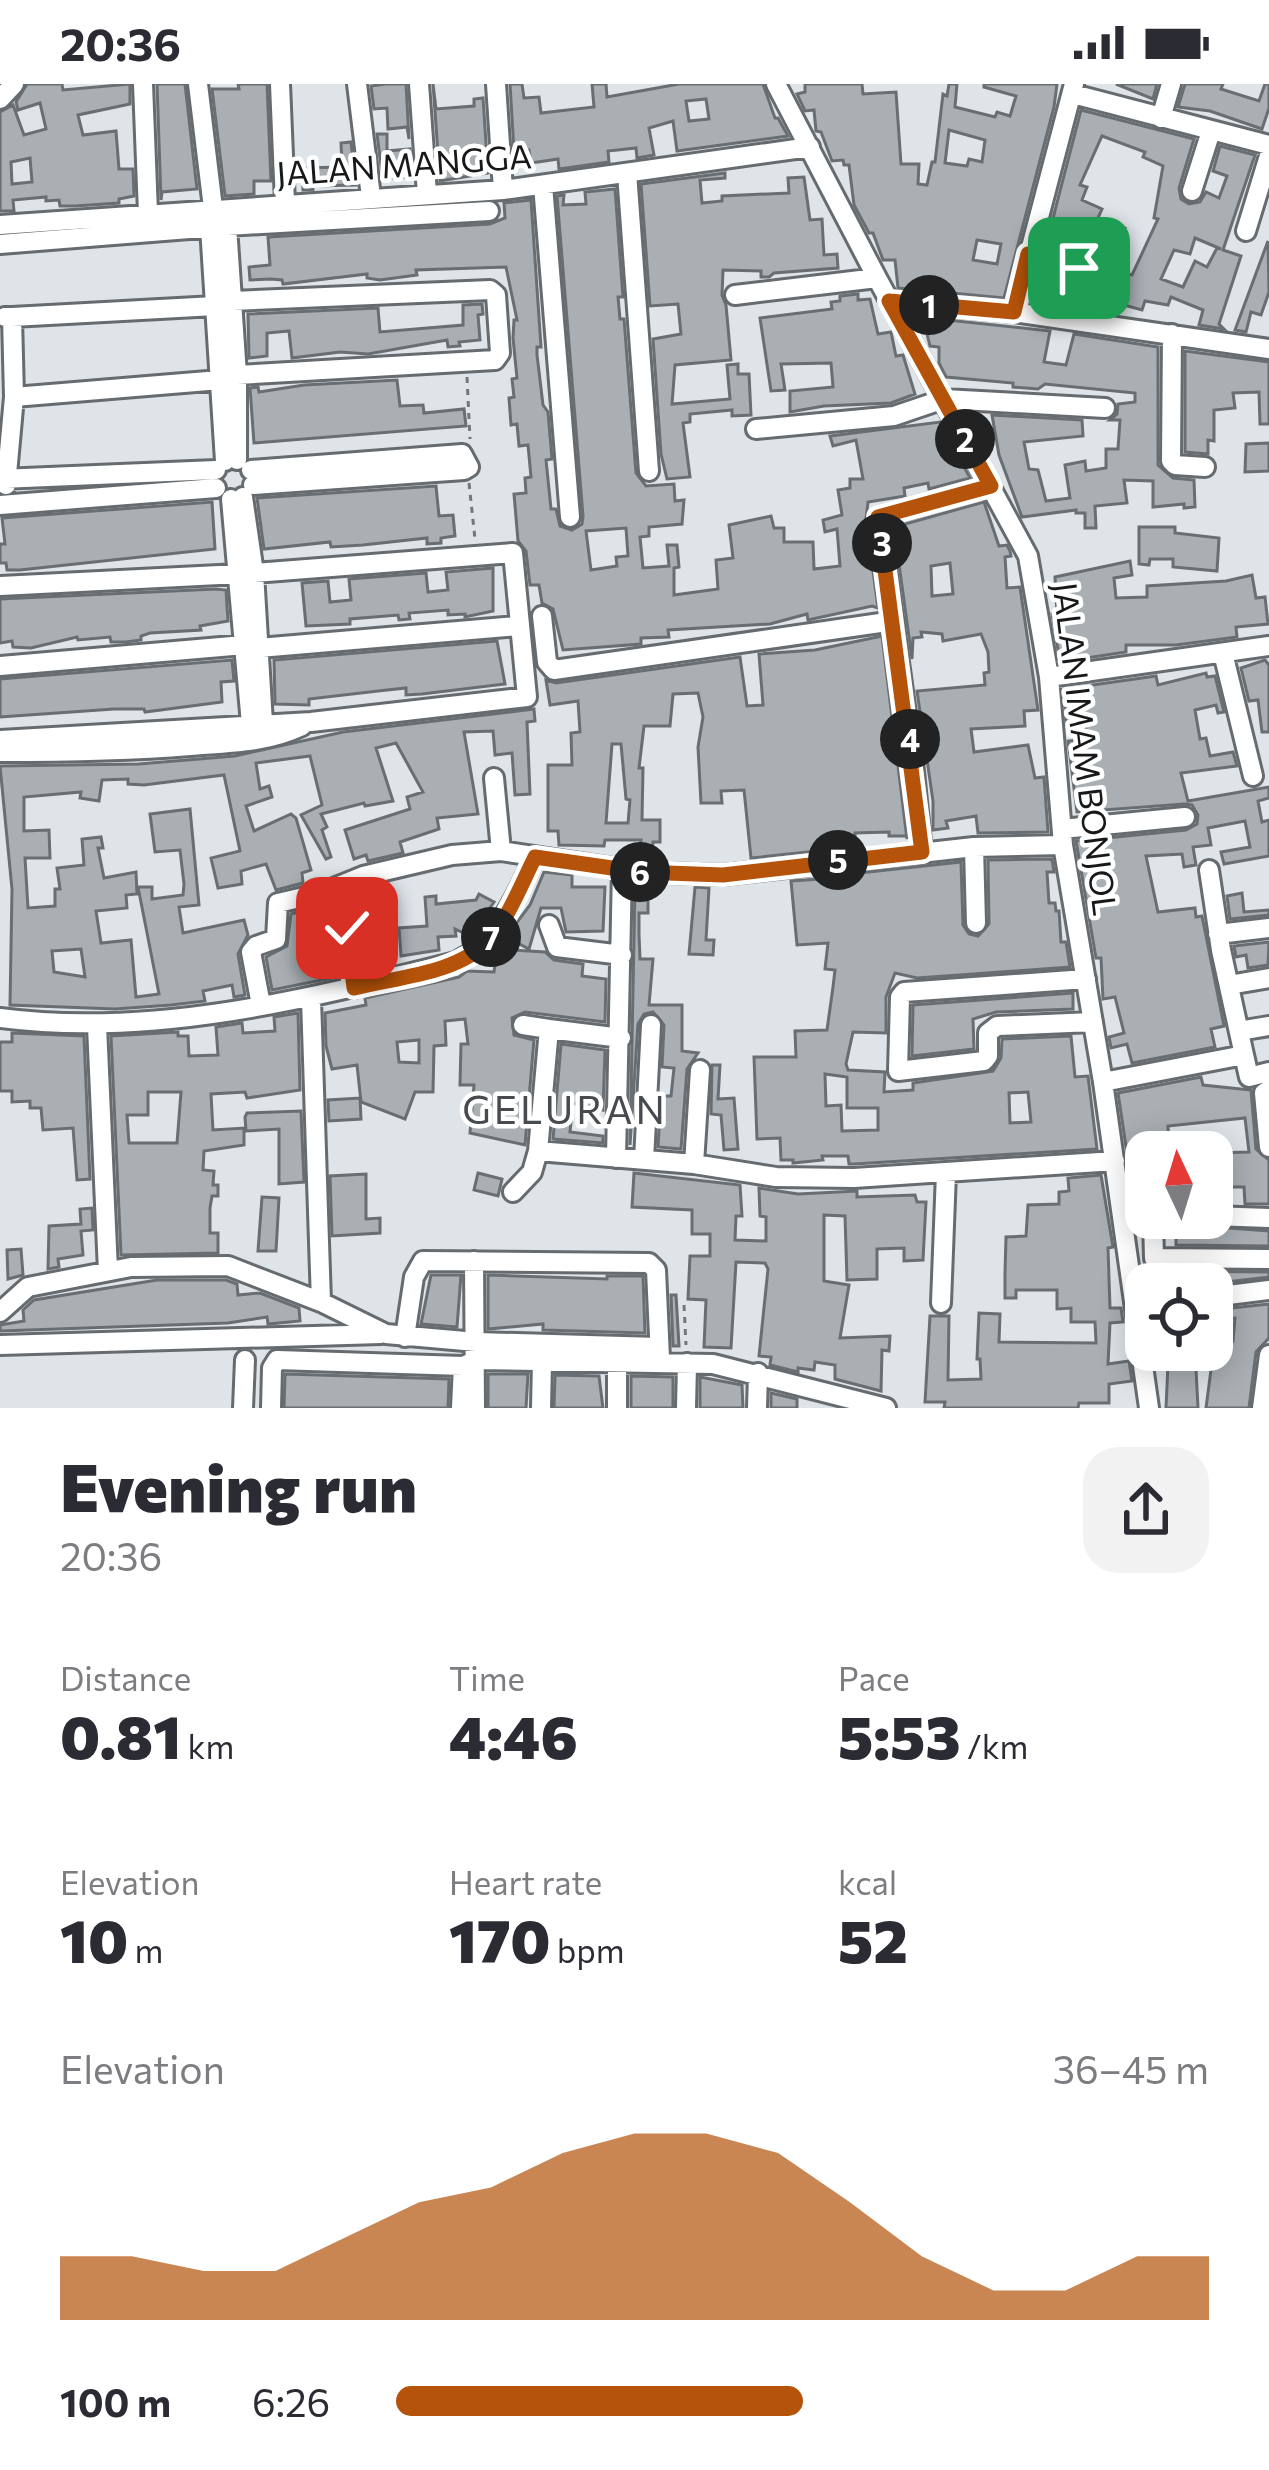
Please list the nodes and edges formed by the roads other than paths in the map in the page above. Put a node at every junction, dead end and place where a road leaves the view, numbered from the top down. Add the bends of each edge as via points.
1 (14, 84) edge
2 (143, 84) edge
3 (199, 84) edge
4 (280, 84) edge
5 (357, 84) edge
6 (419, 84) edge
7 (496, 84) edge
8 (776, 84) edge
9 (1171, 84) edge
10 (1074, 89) edge
11 (0, 99) edge
12 (1161, 118) junction
13 (1210, 131) junction
14 (1269, 145) edge
15 (810, 146) junction
16 (1269, 156) edge
17 (628, 173) junction
18 (543, 185) junction
19 (502, 190) junction
20 (1192, 191) dead end
21 (427, 194) junction
22 (370, 197) junction
23 (284, 203) junction
24 (489, 211) dead end
25 (148, 213) junction
26 (217, 220) junction
27 (0, 225) edge
28 (1246, 230) dead end
29 (0, 244) edge
30 (1028, 254) junction
31 (1079, 268) dead end
32 (877, 278) junction
33 (735, 296) dead end
34 (889, 301) junction
35 (223, 304) junction
36 (1014, 312) junction
37 (6, 318) edge
38 (1172, 334) junction
39 (1269, 349) edge
40 (229, 378) junction
41 (14, 397) junction
42 (944, 399) junction
43 (1105, 408) dead end
44 (756, 429) dead end
45 (467, 464) road end
46 (1205, 467) dead end
47 (649, 471) dead end
48 (4, 478) edge
49 (234, 479) junction
50 (991, 486) junction
51 (0, 505) edge
52 (570, 517) dead end
53 (246, 573) junction
54 (0, 586) edge
55 (542, 616) dead end
56 (894, 621) junction
57 (517, 626) junction
58 (252, 646) junction
59 (1269, 646) edge
60 (1222, 653) junction
61 (0, 666) edge
62 (1049, 677) junction
63 (267, 727) junction
64 (0, 740) edge
65 (0, 752) edge
66 (1253, 776) dead end
67 (494, 778) dead end
68 (1185, 817) dead end
69 (1062, 837) junction
70 (974, 847) junction
71 (501, 851) junction
72 (922, 852) junction
73 (535, 857) junction
74 (622, 869) junction
75 (1209, 870) dead end
76 (976, 923) dead end
77 (549, 926) dead end
78 (347, 928) dead end
79 (1269, 928) edge
80 (1218, 934) junction
81 (622, 956) junction
82 (1269, 977) edge
83 (1086, 980) junction
84 (1229, 985) junction
85 (354, 988) junction
86 (311, 998) junction
87 (261, 1005) junction
88 (0, 1018) edge
89 (1093, 1022) junction
90 (523, 1025) dead end
91 (651, 1025) dead end
92 (97, 1026) junction
93 (1269, 1026) edge
94 (549, 1029) junction
95 (1239, 1031) junction
96 (622, 1038) junction
97 (1245, 1060) junction
98 (700, 1070) dead end
99 (1269, 1072) edge
100 (1103, 1082) junction
101 (1269, 1090) edge
102 (1269, 1147) edge
103 (538, 1151) junction
104 (616, 1158) junction
105 (644, 1160) junction
106 (1114, 1161) junction
107 (694, 1165) junction
108 (946, 1173) junction
109 (513, 1192) dead end
110 (1124, 1215) joint
111 (1233, 1217) edge
112 (1269, 1218) edge
113 (1152, 1239) edge
114 (1129, 1257) junction
115 (1154, 1258) junction
116 (1269, 1259) edge
117 (474, 1262) junction
118 (1130, 1263) edge
119 (108, 1271) junction
120 (1269, 1290) edge
121 (1233, 1294) edge
122 (321, 1302) junction
123 (940, 1304) dead end
124 (0, 1312) edge
125 (395, 1336) junction
126 (0, 1345) edge
127 (1269, 1354) edge
128 (660, 1355) junction
129 (472, 1356) junction
130 (245, 1360) dead end
131 (542, 1361) junction
132 (617, 1362) junction
133 (687, 1363) junction
134 (1146, 1371) edge
135 (758, 1373) junction
136 (843, 1402) edge
137 (243, 1408) edge
138 (271, 1408) edge
139 (461, 1408) edge
140 (475, 1408) edge
141 (541, 1408) edge
142 (616, 1408) edge
143 (686, 1408) edge
144 (757, 1408) edge
145 (886, 1408) edge
146 (1149, 1408) edge
147 (1262, 1408) edge

1 - 11 street
2 - 25 street
3 - 26 street
4 - 23 street
5 - 22 street
6 - 21 street
7 - 19 street
8 - 15 street, JALAN IMAM BONJOL
9 - 12 street
10 - 12 street
10 - 30 street
12 - 13 street
13 - 14 street
13 - 20 street
15 - 17 street, JALAN MANGGA
15 - 32 street, JALAN IMAM BONJOL
16 - 28 street
17 - 18 street, JALAN MANGGA
17 - 47 street
18 - 19 street, JALAN MANGGA
18 - 52 street
19 - 21 street, JALAN MANGGA
21 - 22 street, JALAN MANGGA
22 - 23 street, JALAN MANGGA
23 - 26 street, JALAN MANGGA
24 - 26 street
25 - 26 street, JALAN MANGGA
25 - 27 street, JALAN MANGGA
26 - 29 street
26 - 35 street
30 - 31 street
30 - 36 street
32 - 33 street
32 - 34 street, JALAN IMAM BONJOL
34 - 36 street
34 - 42 street, JALAN IMAM BONJOL
35 - 37 street
35 - 40 street
35 - 40 street via 494,291 498,359
36 - 38 street
37 - 41 street
38 - 39 street
38 - 46 street via 1171,460
40 - 41 street
40 - 49 street
41 - 48 street
42 - 43 street
42 - 44 street via 894,416
42 - 50 street, JALAN IMAM BONJOL
45 - 49 street via 462,454
48 - 49 street
48 - 51 street
49 - 51 street
49 - 53 street
50 - 56 street via 881,513
50 - 62 street, JALAN IMAM BONJOL via 1028,556
53 - 54 street
53 - 57 street via 514,555
53 - 58 street
55 - 56 street via 554,670
56 - 72 street
57 - 58 street
57 - 63 street via 526,698
58 - 61 street
58 - 63 street
59 - 60 street
60 - 62 street
60 - 66 street
62 - 69 street, JALAN IMAM BONJOL
63 - 64 street
63 - 65 street via 127,751
67 - 71 street
68 - 69 street
69 - 70 street
69 - 83 street, JALAN IMAM BONJOL
70 - 72 street
70 - 76 street
71 - 73 street
71 - 87 street via 434,859 278,903 276,939 251,952
72 - 74 street via 723,875
73 - 74 street
73 - 85 street via 510,909 472,954
74 - 81 street
75 - 80 street
77 - 81 street via 557,947
78 - 85 street
79 - 80 street
80 - 84 street
81 - 96 street
82 - 84 street
83 - 89 street, JALAN IMAM BONJOL
83 - 89 street via 904,992 898,1071 984,1061 997,1026
84 - 95 street
85 - 86 street
86 - 87 street
86 - 122 street
87 - 92 street
88 - 92 street
89 - 100 street, JALAN IMAM BONJOL
90 - 94 street
91 - 105 street
92 - 119 street
93 - 95 street
94 - 96 street
94 - 103 street
95 - 97 street
96 - 104 street
97 - 99 street via 1249,1077
97 - 100 street
98 - 107 street
100 - 106 street, JALAN IMAM BONJOL
101 - 102 street
103 - 104 street
103 - 109 street
104 - 105 street
105 - 107 street
106 - 108 street
106 - 110 street, JALAN IMAM BONJOL
107 - 108 street via 776,1177
108 - 123 street
110 - 114 street, JALAN IMAM BONJOL
111 - 112 street
113 - 115 street
114 - 115 street
114 - 118 street, JALAN IMAM BONJOL
115 - 116 street
117 - 125 street via 432,1260 417,1268
117 - 128 street via 653,1264
117 - 129 street
119 - 122 street via 228,1266
119 - 124 street via 28,1287
120 - 121 street
122 - 125 street
125 - 126 street
125 - 129 street
127 - 147 street
128 - 129 street
128 - 132 street
128 - 133 street
129 - 131 street
129 - 138 street via 277,1360
129 - 139 street
129 - 140 street
130 - 137 street
131 - 132 street
131 - 141 street
132 - 142 street
133 - 135 street
133 - 143 street
134 - 146 street, JALAN IMAM BONJOL
135 - 136 street
135 - 144 street
136 - 145 street

